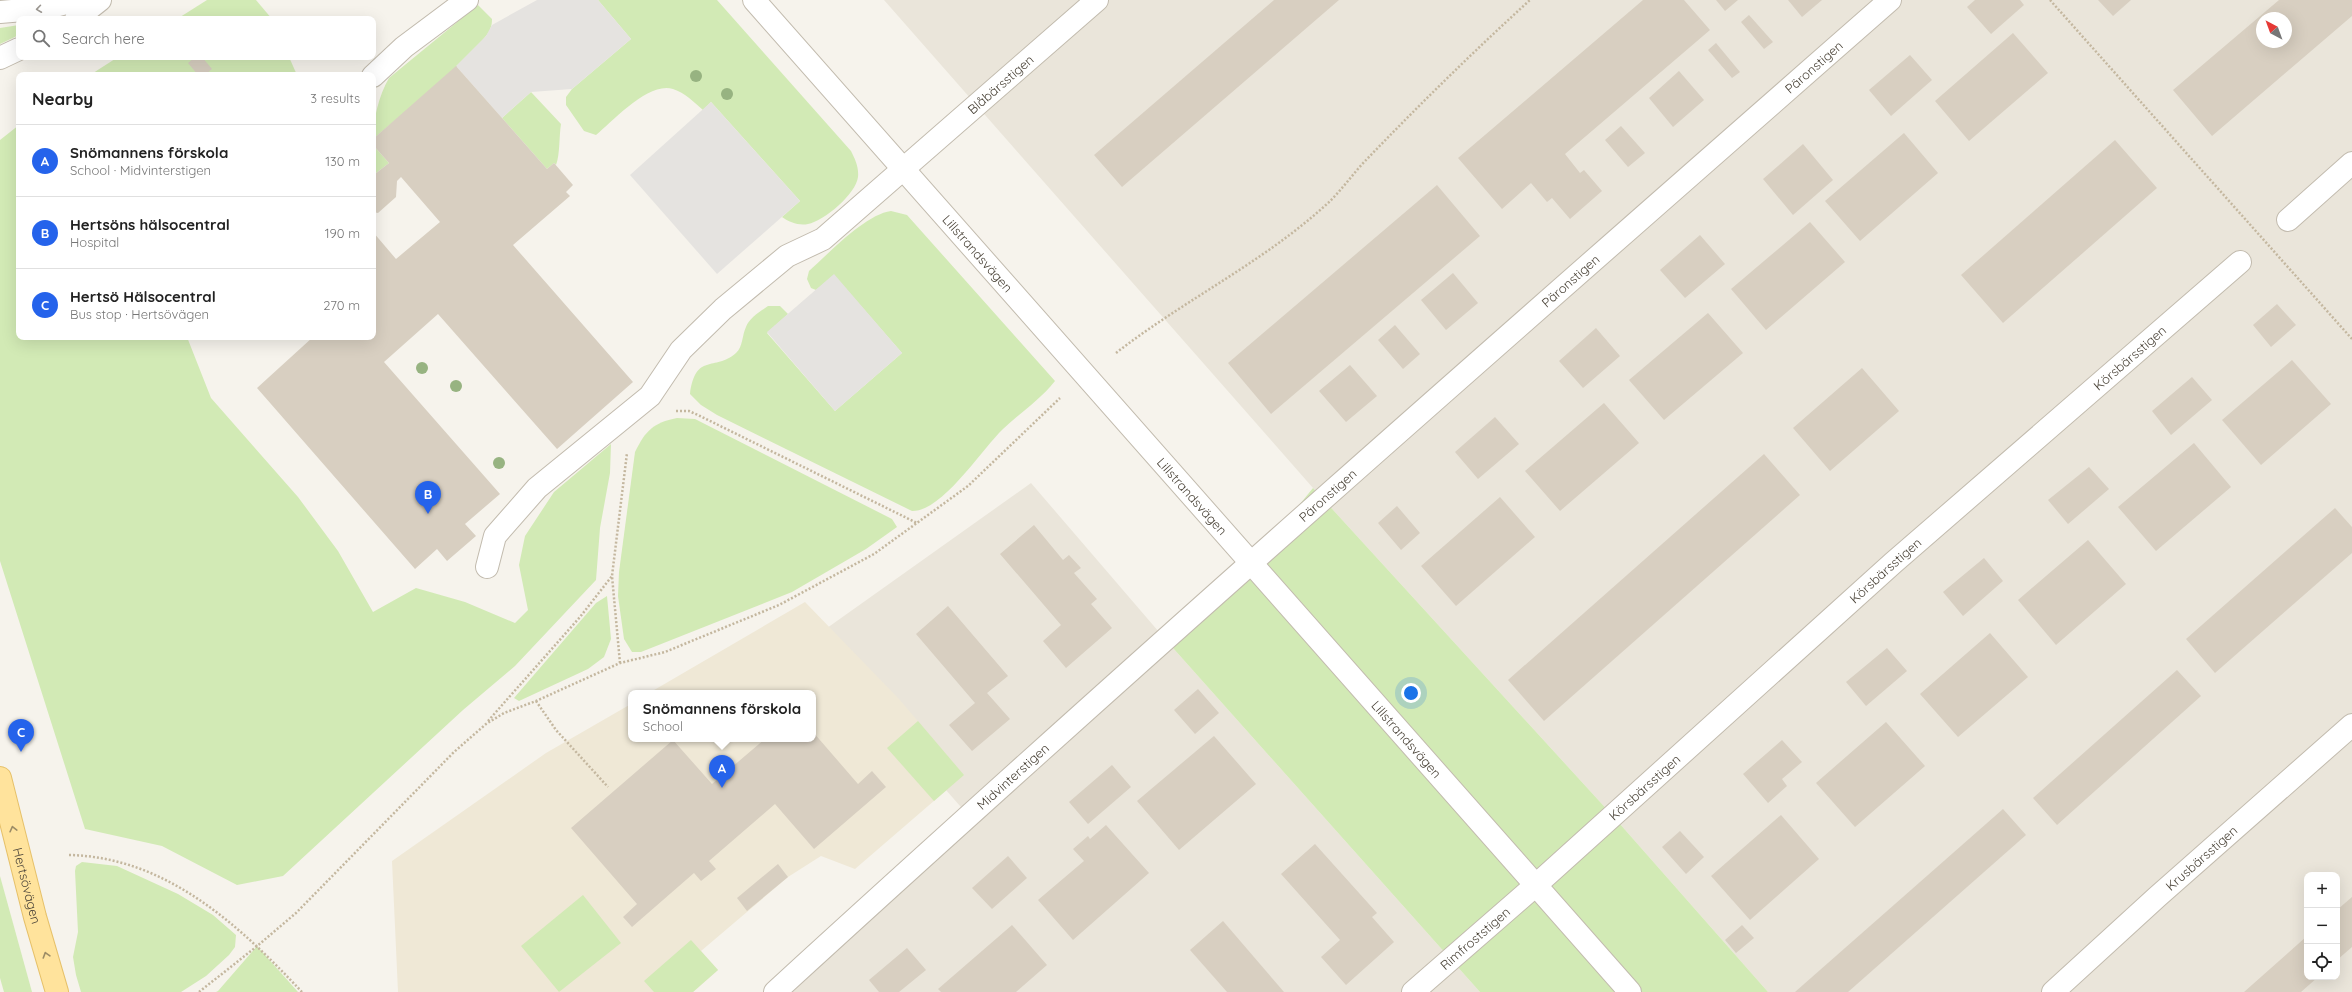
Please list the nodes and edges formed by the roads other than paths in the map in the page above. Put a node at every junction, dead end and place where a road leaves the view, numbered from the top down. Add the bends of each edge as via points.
1 (77, 0) edge
2 (100, 0) edge
3 (467, 0) edge
4 (754, 0) edge
5 (1097, 0) edge
6 (1890, 0) edge
7 (0, 12) edge
8 (80, 16) edge
9 (16, 50) edge
10 (0, 58) edge
11 (376, 73) edge
12 (2352, 163) edge
13 (903, 168) junction
14 (2288, 220) road end
15 (2240, 262) road end
16 (1252, 563) junction
17 (487, 567) dead end
18 (2352, 725) edge
19 (0, 778) edge
20 (1536, 885) junction
21 (57, 992) edge
22 (775, 992) edge
23 (1413, 992) edge
24 (1630, 992) edge
25 (2053, 992) edge

1 -> 7 street via 47,8
2 - 8 street
3 - 11 street via 404,47
4 - 13 street, Lillstrandsvägen
5 - 13 street, Blåbärsstigen
6 - 16 street, Päronstigen
9 - 10 street
12 - 14 street
13 - 16 street, Lillstrandsvägen
13 - 17 street, Blåbärsstigen via 822,239 787,256 707,324 681,350 650,396 537,488 495,536
15 - 20 street, Körsbärsstigen via 1893,563
16 - 20 street, Lillstrandsvägen
16 - 22 street, Midvinterstigen via 942,839
18 - 25 street, Krusbärsstigen
21 -> 19 main road, Hertsövägen
20 - 23 street, Rimfroststigen
20 - 24 street, Lillstrandsvägen

